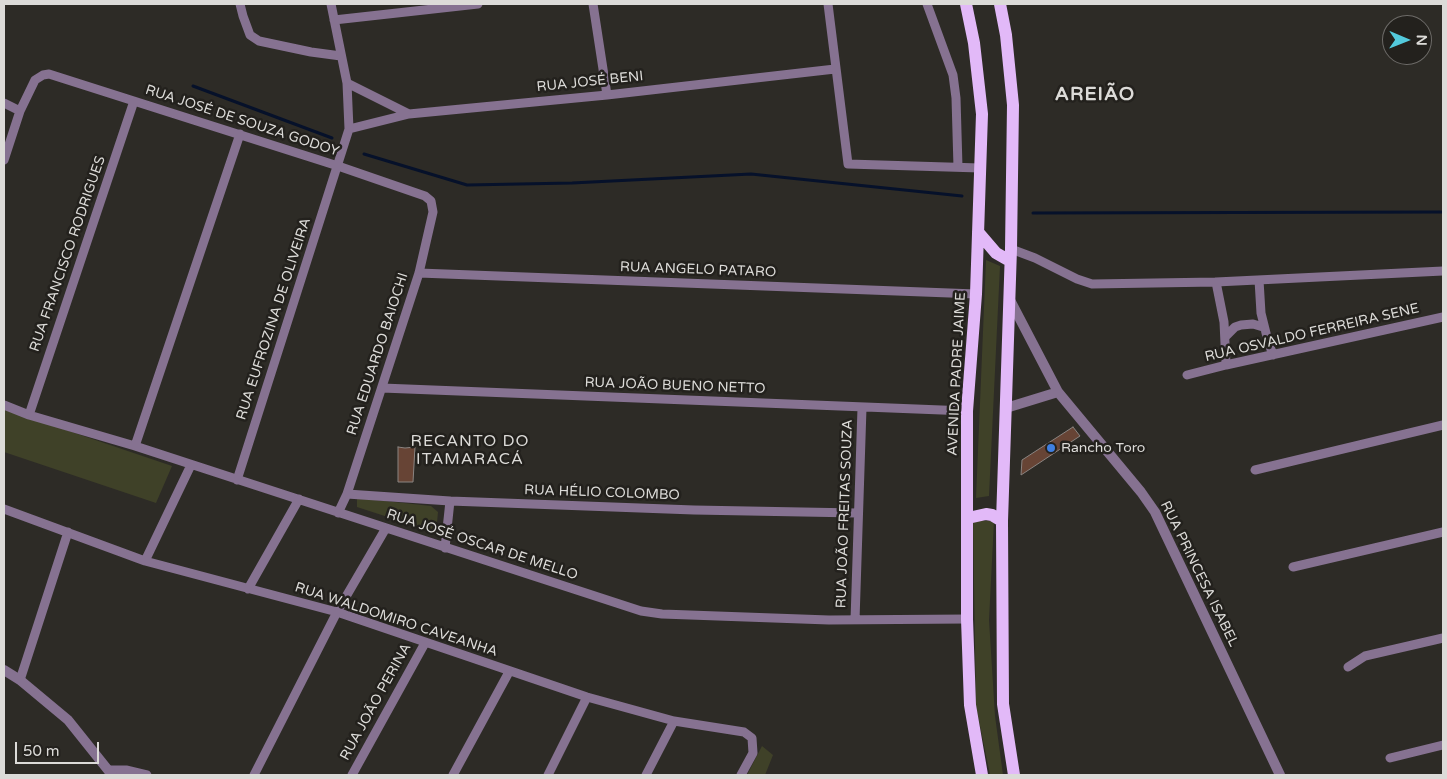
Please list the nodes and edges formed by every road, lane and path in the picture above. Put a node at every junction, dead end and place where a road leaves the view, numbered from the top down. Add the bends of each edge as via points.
1 (240, 4) edge
2 (331, 4) edge
3 (478, 4) edge
4 (593, 4) edge
5 (828, 4) edge
6 (927, 4) edge
7 (966, 4) edge
8 (1000, 4) edge
9 (334, 20) junction
10 (341, 56) junction
11 (835, 69) junction
12 (347, 83) junction
13 (607, 95) junction
14 (134, 101) junction
15 (4, 103) edge
16 (20, 111) junction
17 (409, 114) junction
18 (349, 129) junction
19 (240, 134) junction
20 (4, 160) edge
21 (338, 166) junction
22 (958, 167) junction
23 (980, 168) junction
24 (431, 201) joint
25 (978, 232) junction
26 (1011, 255) junction
27 (1443, 271) edge
28 (418, 273) junction
29 (1259, 280) junction
30 (1216, 282) junction
31 (976, 294) junction
32 (1008, 297) junction
33 (1443, 317) edge
34 (1263, 327) junction
35 (1226, 336) junction
36 (1273, 355) junction
37 (1226, 365) junction
38 (1187, 375) dead end
39 (382, 388) junction
40 (1058, 392) junction
41 (4, 405) edge
42 (862, 408) junction
43 (1006, 408) junction
44 (967, 411) junction
45 (29, 415) junction
46 (1443, 425) edge
47 (135, 446) junction
48 (191, 465) junction
49 (1255, 470) dead end
50 (237, 480) junction
51 (347, 494) junction
52 (299, 500) junction
53 (450, 501) junction
54 (4, 509) edge
55 (338, 513) junction
56 (857, 513) junction
57 (968, 518) junction
58 (1002, 521) junction
59 (386, 528) junction
60 (68, 532) junction
61 (1443, 532) edge
62 (446, 548) junction
63 (145, 561) junction
64 (1293, 567) dead end
65 (248, 589) junction
66 (337, 612) junction
67 (967, 619) junction
68 (855, 620) junction
69 (1443, 638) edge
70 (425, 643) junction
71 (1348, 667) dead end
72 (4, 670) edge
73 (509, 672) junction
74 (20, 680) junction
75 (588, 697) junction
76 (674, 721) junction
77 (1443, 745) edge
78 (1390, 758) dead end
79 (110, 772) edge
80 (147, 775) edge
81 (254, 775) edge
82 (352, 775) edge
83 (453, 775) edge
84 (548, 775) edge
85 (646, 775) edge
86 (741, 775) edge
87 (982, 775) edge
88 (1014, 775) edge
89 (1280, 775) edge

1 - 10 street via 250,35 259,41
2 - 9 street, RUA EUFROZINA DE OLIVEIRA
3 - 9 street
4 - 13 street
5 - 11 street
6 - 22 street via 953,75
7 - 23 main road, AVENIDA PADRE JAIME via 982,114
8 - 26 main road via 1013,105
9 - 10 street, RUA EUFROZINA DE OLIVEIRA
10 - 12 street, RUA EUFROZINA DE OLIVEIRA
11 - 13 street, RUA JOSÉ BENI
11 - 22 street via 848,164
12 - 17 street
12 - 18 street, RUA EUFROZINA DE OLIVEIRA
13 - 17 street, RUA JOSÉ BENI
14 - 16 street, RUA JOSÉ DE SOUZA GODOY via 43,74 35,80
14 - 19 street, RUA JOSÉ DE SOUZA GODOY
14 - 45 street, RUA FRANCISCO RODRIGUES
15 - 16 street
16 - 20 street
17 - 18 street, RUA JOSÉ BENI
18 - 21 street, RUA EUFROZINA DE OLIVEIRA
19 - 21 street, RUA JOSÉ DE SOUZA GODOY
19 - 47 street
21 - 24 street, RUA JOSÉ DE SOUZA GODOY via 425,196
21 - 50 street, RUA EUFROZINA DE OLIVEIRA
22 - 23 street
23 - 25 main road, AVENIDA PADRE JAIME
24 - 28 street, RUA EDUARDO BAIOCHI via 433,212
25 - 26 main road via 996,253
25 - 31 main road, AVENIDA PADRE JAIME
26 - 30 street via 1035,258 1092,284
26 - 32 main road
27 - 29 street
28 - 31 street, RUA ANGELO PATARO
28 - 39 street, RUA EDUARDO BAIOCHI
29 - 30 street
29 - 34 street
30 - 35 street
31 - 44 main road, AVENIDA PADRE JAIME
32 - 40 street, RUA PRINCESA ISABEL
32 - 43 main road
33 - 36 street, RUA OSVALDO FERREIRA SENE
34 - 35 street via 1241,325
34 - 36 street
35 - 37 street
36 - 37 street, RUA OSVALDO FERREIRA SENE
37 - 38 street, RUA OSVALDO FERREIRA SENE
39 - 42 street, RUA JOÃO BUENO NETTO
39 - 51 street, RUA EDUARDO BAIOCHI
40 - 43 street
40 - 89 street, RUA PRINCESA ISABEL via 1155,512
41 - 45 street, RUA JOSÉ OSCAR DE MELLO
42 - 44 street, RUA JOÃO BUENO NETTO
42 - 56 street, RUA JOÃO FREITAS SOUZA
43 - 58 main road
44 - 57 main road, AVENIDA PADRE JAIME
45 - 47 street, RUA JOSÉ OSCAR DE MELLO
46 - 49 street
47 - 48 street, RUA JOSÉ OSCAR DE MELLO
48 - 50 street, RUA JOSÉ OSCAR DE MELLO
48 - 63 street
50 - 52 street, RUA JOSÉ OSCAR DE MELLO
51 - 53 street, RUA HÉLIO COLOMBO
51 - 55 street, RUA EDUARDO BAIOCHI
52 - 55 street, RUA JOSÉ OSCAR DE MELLO
52 - 65 street
53 - 56 street, RUA HÉLIO COLOMBO
53 - 62 street
54 - 60 street, RUA WALDOMIRO CAVEANHA
55 - 59 street, RUA JOSÉ OSCAR DE MELLO
56 - 68 street, RUA JOÃO FREITAS SOUZA
57 - 58 main road via 986,514
57 - 67 main road, AVENIDA PADRE JAIME
58 - 88 main road via 1003,704
59 - 62 street, RUA JOSÉ OSCAR DE MELLO
59 - 66 street
60 - 63 street, RUA WALDOMIRO CAVEANHA
60 - 74 street
61 - 64 street
62 - 68 street, RUA JOSÉ OSCAR DE MELLO via 641,611
63 - 65 street, RUA WALDOMIRO CAVEANHA
65 - 66 street, RUA WALDOMIRO CAVEANHA
66 - 70 street, RUA WALDOMIRO CAVEANHA
66 - 81 street
67 - 68 street, RUA JOSÉ OSCAR DE MELLO
67 - 87 main road, AVENIDA PADRE JAIME via 970,705
69 - 71 street via 1366,656
70 - 73 street, RUA WALDOMIRO CAVEANHA
70 - 82 street, RUA JOÃO PERINA
72 - 74 street
73 - 75 street, RUA WALDOMIRO CAVEANHA
73 - 83 street
74 - 79 street via 68,720
75 - 76 street, RUA WALDOMIRO CAVEANHA
75 - 84 street
76 - 85 street
76 - 86 street, RUA WALDOMIRO CAVEANHA via 744,732 752,738 753,753
77 - 78 street
79 - 80 street via 126,770

